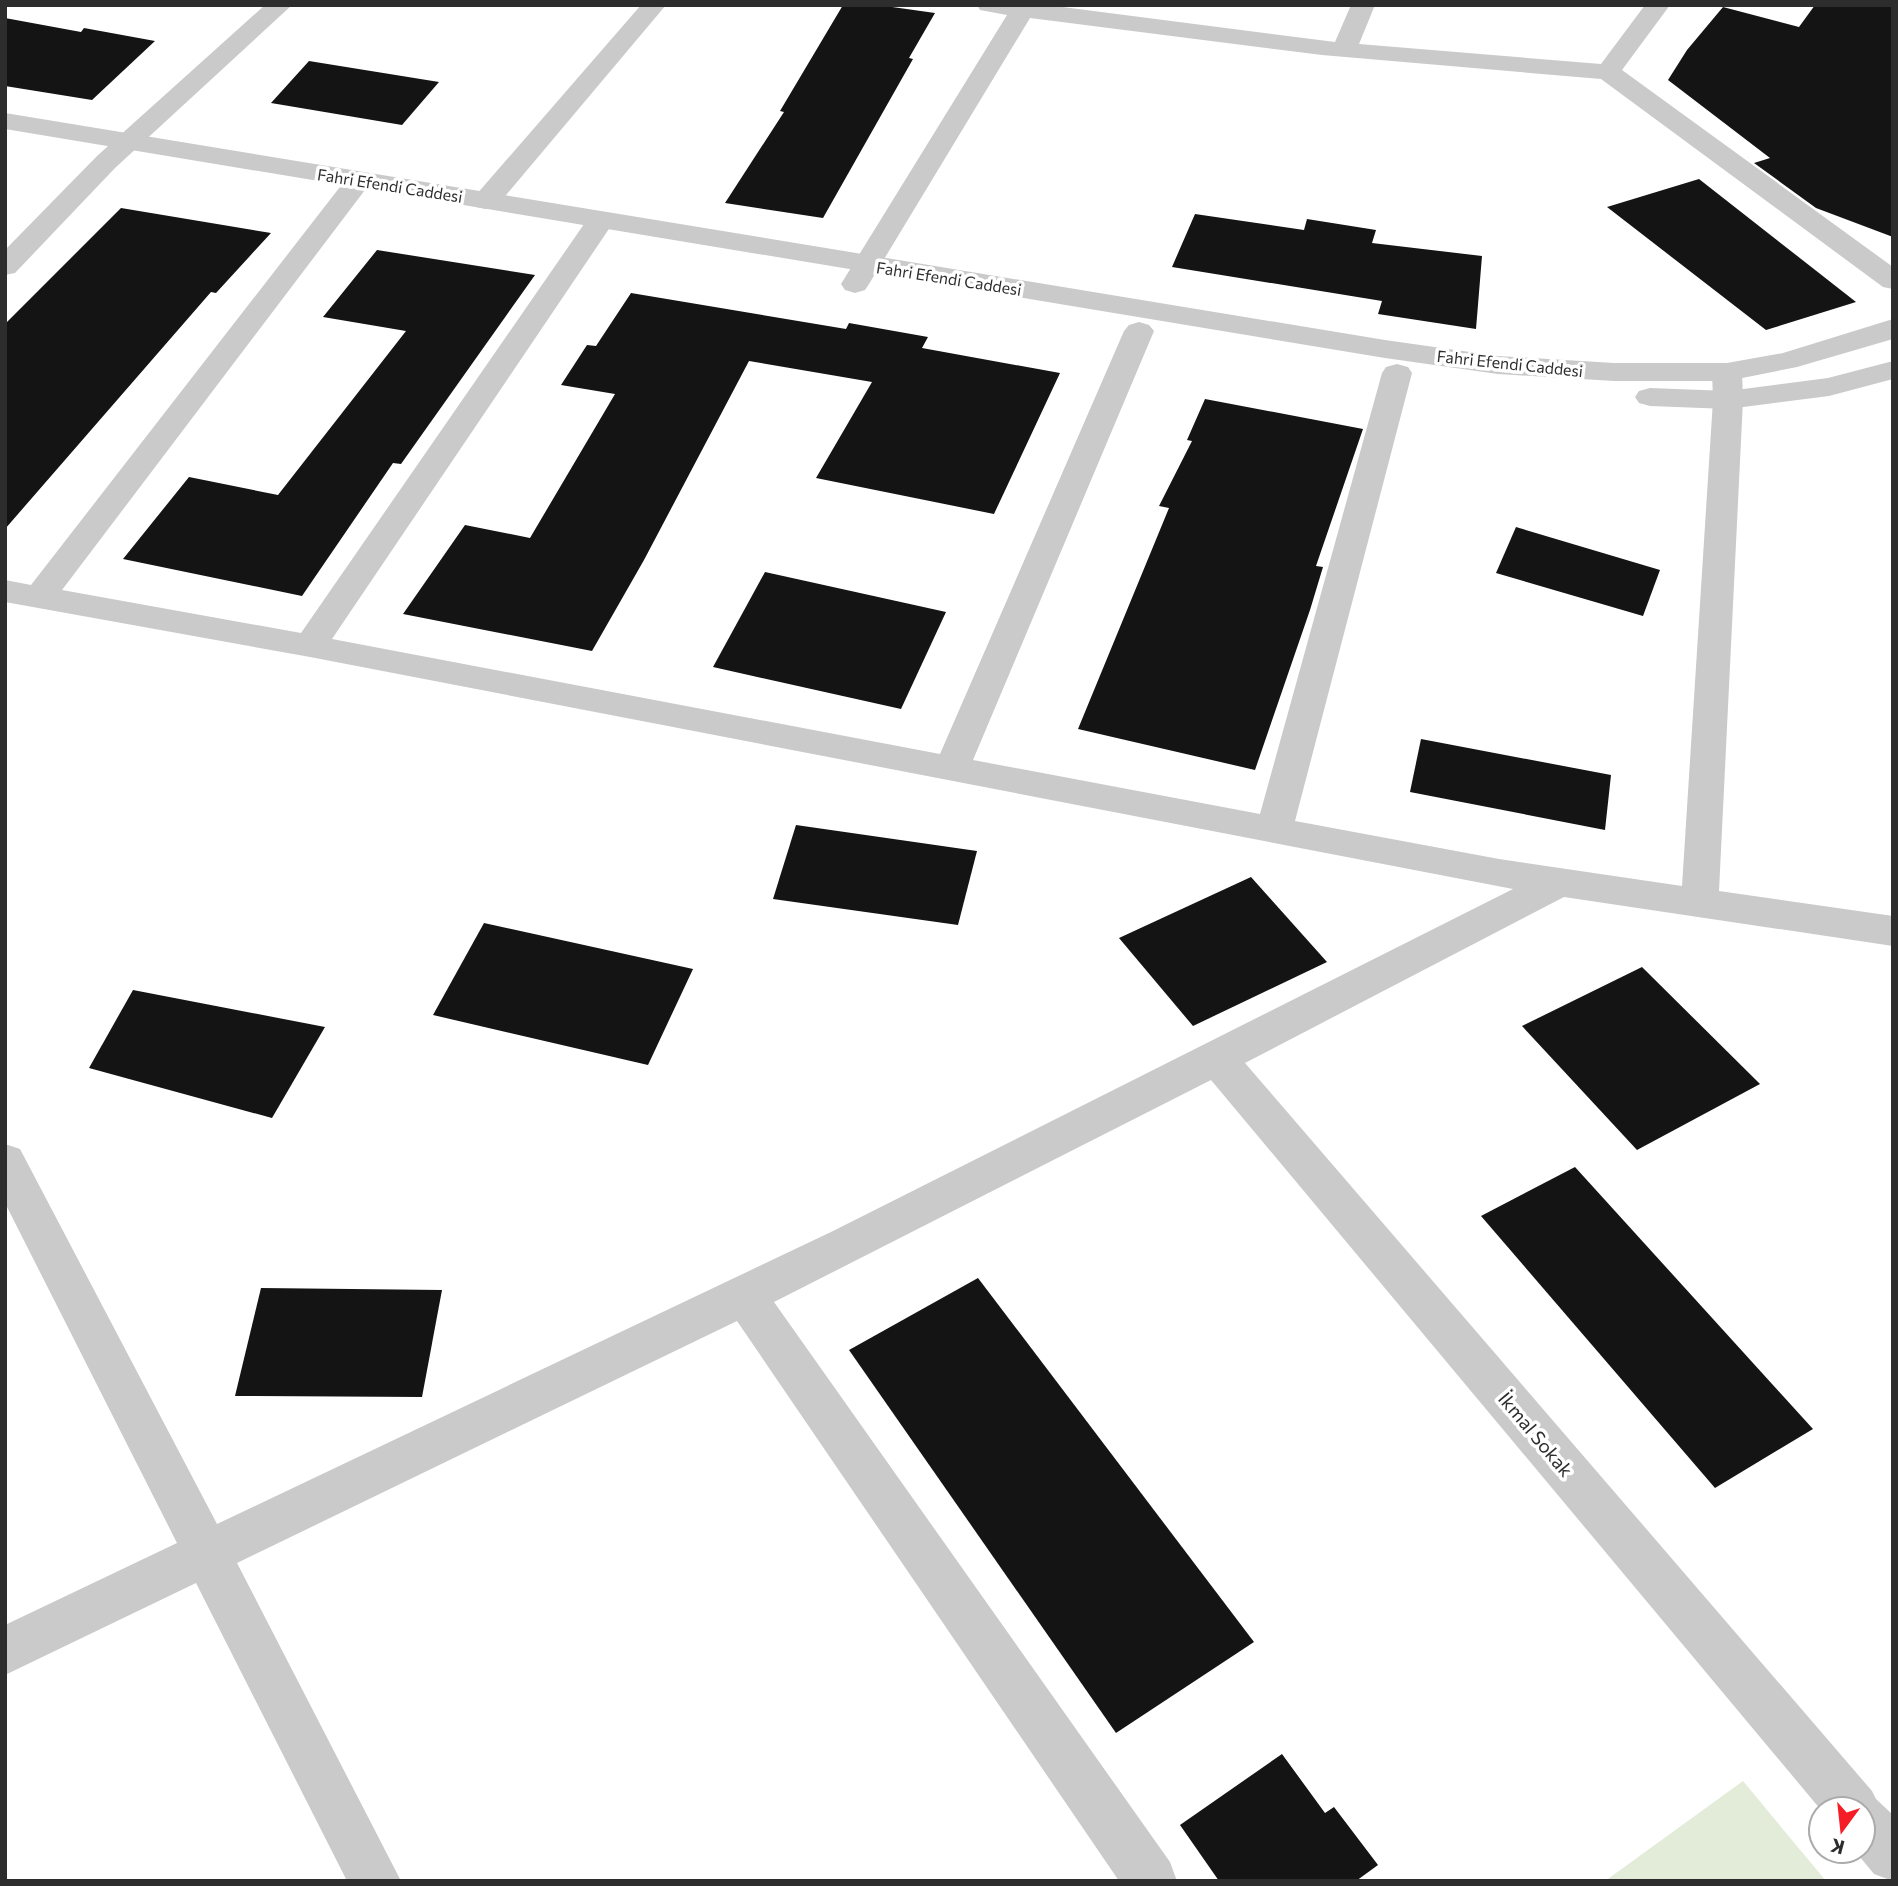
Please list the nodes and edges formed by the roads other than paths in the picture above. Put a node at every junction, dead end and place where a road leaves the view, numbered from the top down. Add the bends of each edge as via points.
1 (280, 5) edge
2 (654, 5) edge
3 (989, 5) edge
4 (1363, 5) edge
5 (1658, 5) edge
6 (1024, 8) edge
7 (1344, 50) junction
8 (1608, 72) junction
9 (5, 121) edge
10 (128, 141) junction
11 (5, 144) edge
12 (106, 162) junction
13 (351, 190) junction
14 (486, 201) junction
15 (595, 230) junction
16 (5, 267) edge
17 (861, 274) junction
18 (1893, 281) edge
19 (1893, 328) edge
20 (1139, 331) junction
21 (1893, 369) edge
22 (1398, 373) junction
23 (1728, 386) junction
24 (22, 594) edge
25 (310, 646) junction
26 (952, 768) junction
27 (1274, 830) junction
28 (1560, 882) junction
29 (1700, 902) junction
30 (1893, 931) edge
31 (1217, 1059) junction
32 (5, 1161) edge
33 (744, 1296) junction
34 (206, 1552) junction
35 (5, 1651) edge
36 (1842, 1795) edge
37 (1877, 1836) edge
38 (1893, 1855) edge
39 (374, 1881) edge
40 (1151, 1881) edge

1 - 10 street
2 - 14 street
3 - 6 street
4 - 7 street
5 - 8 street
6 - 7 street
6 - 17 street
7 - 8 street
8 - 18 street
9 - 10 street, Fahri Efendi Caddesi
10 - 12 street
10 - 13 street, Fahri Efendi Caddesi
11 - 12 street, Fahri Efendi Caddesi
12 - 13 street, Fahri Efendi Caddesi
12 - 16 street
13 - 14 street, Fahri Efendi Caddesi
13 - 15 street, Fahri Efendi Caddesi
13 - 24 street
14 - 15 street, Fahri Efendi Caddesi
15 - 17 street, Fahri Efendi Caddesi
15 - 25 street
17 - 20 street, Fahri Efendi Caddesi
17 - 23 street, Fahri Efendi Caddesi via 1498,365 1614,372
19 - 23 street, Fahri Efendi Caddesi via 1787,361
20 - 22 street, Fahri Efendi Caddesi
20 - 26 street
21 - 23 street, Fahri Efendi Caddesi via 1829,387
22 - 23 street, Fahri Efendi Caddesi via 1495,387
22 - 27 street
23 - 29 street
24 - 25 street
25 - 26 street
26 - 27 street
27 - 28 street
28 - 29 street
28 - 31 street
29 - 30 street
31 - 33 street
31 - 36 street, İkmal Sokak
32 - 34 street
33 - 34 street
33 - 40 street
34 - 35 street
34 - 39 street
37 - 38 street

